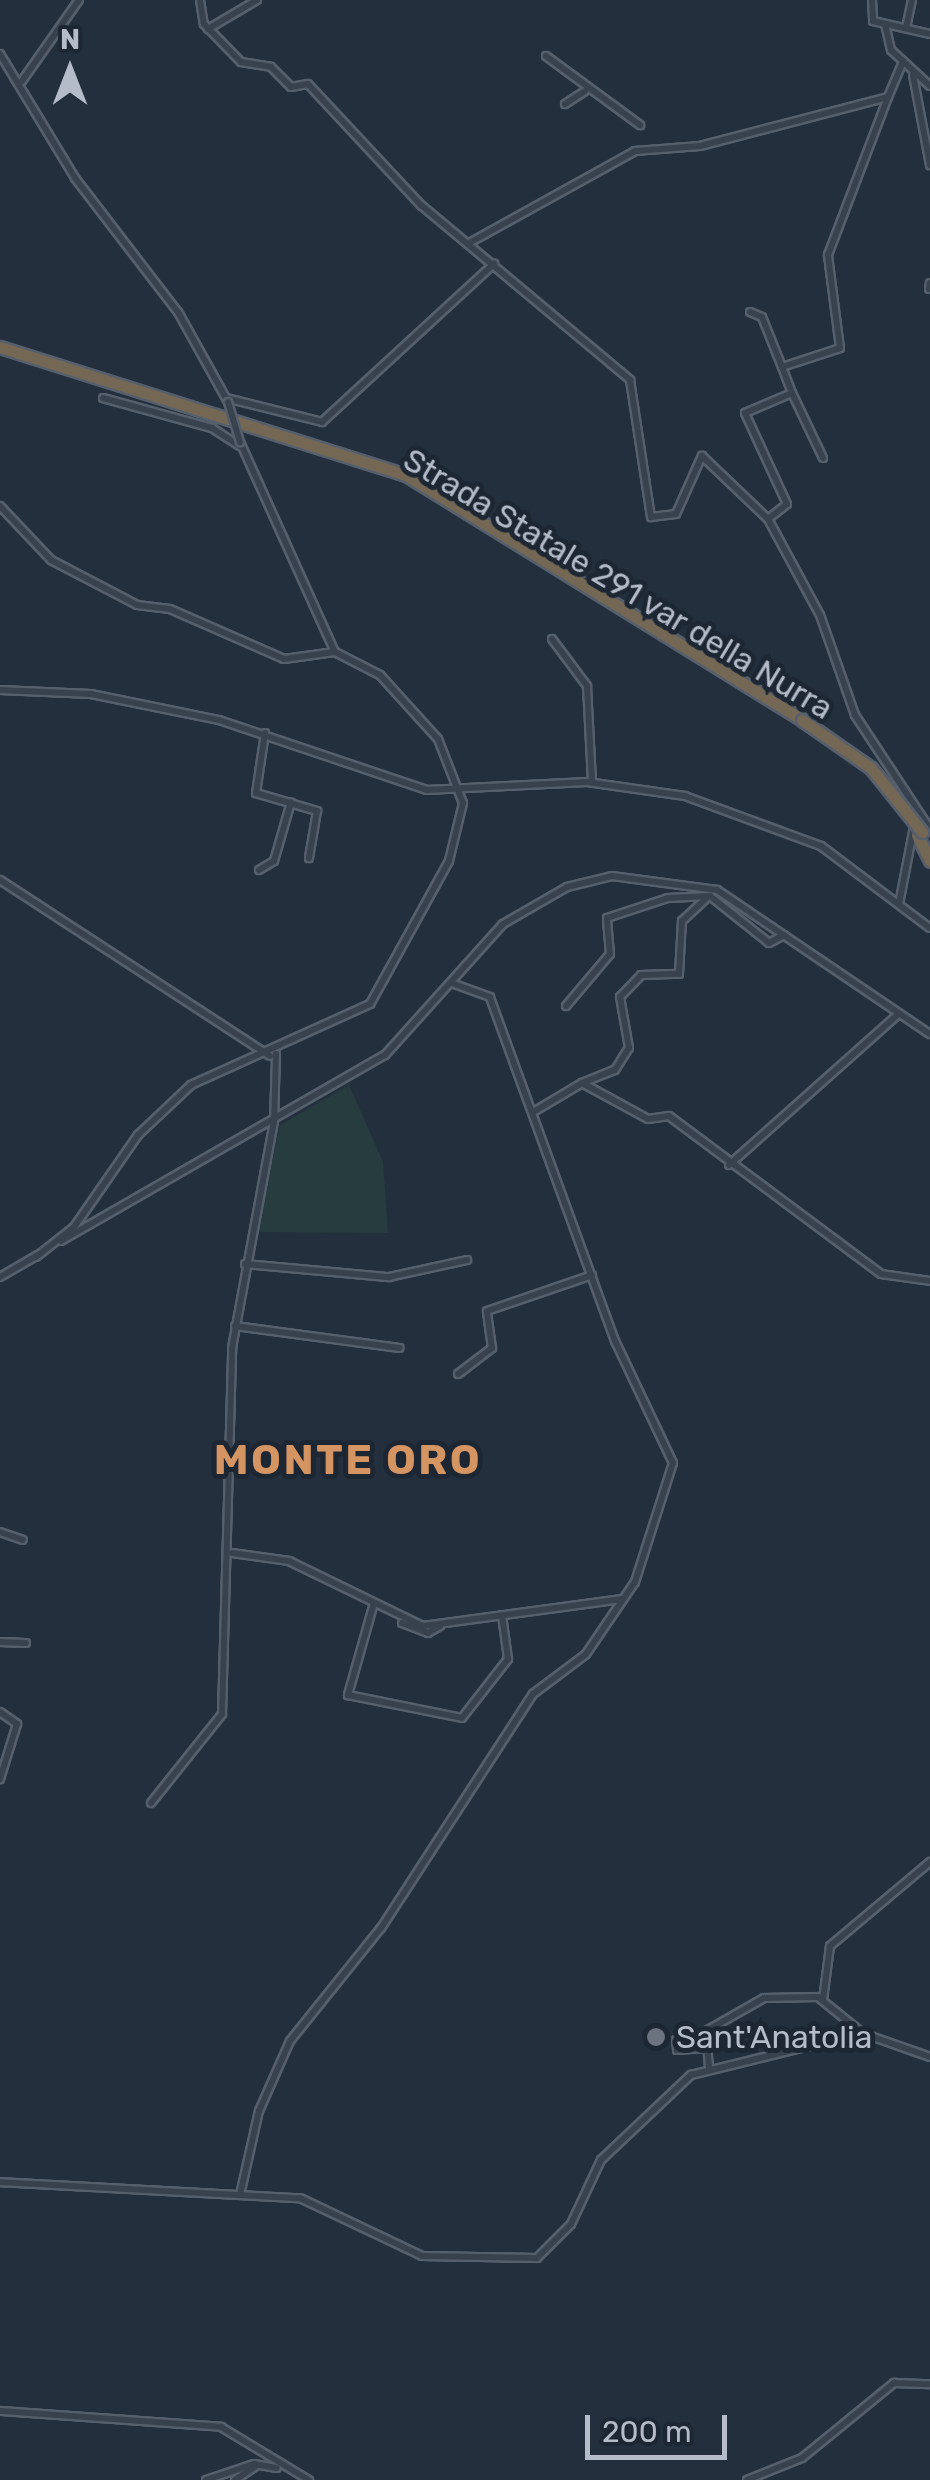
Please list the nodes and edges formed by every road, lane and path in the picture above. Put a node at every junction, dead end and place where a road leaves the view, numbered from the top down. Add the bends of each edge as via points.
1 (78, 0) edge
2 (200, 0) edge
3 (258, 0) edge
4 (872, 0) edge
5 (912, 0) edge
6 (885, 24) junction
7 (208, 29) junction
8 (906, 29) junction
9 (930, 34) edge
10 (0, 54) edge
11 (546, 56) dead end
12 (902, 64) junction
13 (913, 75) junction
14 (22, 81) junction
15 (930, 86) edge
16 (888, 96) junction
17 (565, 104) dead end
18 (930, 165) edge
19 (471, 242) junction
20 (494, 264) junction
21 (750, 312) dead end
22 (0, 351) edge
23 (782, 367) junction
24 (792, 393) junction
25 (103, 398) dead end
26 (227, 400) junction
27 (240, 444) junction
28 (823, 458) dead end
29 (0, 506) edge
30 (768, 519) junction
31 (552, 639) dead end
32 (335, 652) junction
33 (0, 690) edge
34 (265, 733) junction
35 (592, 782) junction
36 (456, 788) junction
37 (291, 802) junction
38 (918, 811) junction
39 (923, 832) edge
40 (930, 847) edge
41 (309, 858) dead end
42 (930, 861) edge
43 (260, 870) dead end
44 (0, 880) edge
45 (710, 896) junction
46 (899, 904) junction
47 (930, 928) edge
48 (784, 935) junction
49 (454, 984) junction
50 (566, 1006) dead end
51 (896, 1016) junction
52 (930, 1034) edge
53 (274, 1055) junction
54 (582, 1083) junction
55 (535, 1111) junction
56 (274, 1122) junction
57 (729, 1165) junction
58 (36, 1257) junction
59 (467, 1260) dead end
60 (245, 1264) junction
61 (592, 1275) junction
62 (0, 1277) edge
63 (930, 1281) edge
64 (235, 1326) junction
65 (400, 1348) dead end
66 (458, 1374) dead end
67 (0, 1532) edge
68 (24, 1540) dead end
69 (232, 1555) junction
70 (623, 1599) junction
71 (373, 1604) junction
72 (502, 1614) junction
73 (0, 1642) edge
74 (26, 1644) dead end
75 (0, 1712) edge
76 (0, 1779) edge
77 (151, 1802) dead end
78 (930, 1862) edge
79 (823, 2000) junction
80 (862, 2033) junction
81 (705, 2037) junction
82 (706, 2048) junction
83 (930, 2057) edge
84 (709, 2067) junction
85 (0, 2182) edge
86 (240, 2196) junction
87 (930, 2384) edge
88 (0, 2412) edge
89 (257, 2465) junction
90 (279, 2468) junction
91 (206, 2480) edge
92 (235, 2480) edge
93 (309, 2480) edge
94 (747, 2480) edge

1 - 14 street
2 - 7 street
3 - 7 street
4 - 6 street via 873,21
5 - 8 street
6 - 8 street
6 - 12 street
7 - 19 street via 241,62 270,67 292,88 308,84 421,205
8 - 9 street
10 - 14 street
11 - 17 street via 639,127 580,88
12 - 13 street
12 - 16 street
13 - 15 street
13 - 18 street
14 - 26 street via 55,147 149,268
16 - 19 street via 700,146 635,151
16 - 23 street via 828,255 840,348
19 - 20 street
20 - 26 street via 322,422
20 - 30 street via 630,380 651,517 680,509 702,456
21 - 23 street via 762,317
22 - 39 highway, Strada Statale 291 var della Nurra, bridge via 427,489 801,723 874,780
23 - 24 street
24 - 28 street
24 - 30 street via 745,413 787,504
25 - 27 street via 212,428
26 - 27 street, bridge
27 - 32 street
29 - 32 street via 51,560 137,605 170,609 284,659
30 - 38 street via 820,615 855,715
31 - 35 street via 587,686
32 - 36 street via 394,685 438,739
33 - 34 street via 92,694
34 - 36 street via 426,790
34 - 37 street via 256,793
35 - 36 street
35 - 46 street via 747,812 821,846
36 - 53 street via 462,821 449,861 370,1004
37 - 41 street via 317,812
37 - 43 street via 274,862
38 - 39 street
38 - 46 street
39 - 40 highway, Strada Statale 291 var della Nurra
39 - 42 highway, Strada Statale 291 var della Nurra
44 - 53 street
45 - 48 street via 769,943
45 - 50 street via 668,898 606,918 610,954
45 - 54 street via 682,921 678,974 642,975 620,997 629,1048 615,1070
46 - 47 street
48 - 49 street via 718,890 612,876 567,887 503,924
48 - 51 street
49 - 55 street via 490,998 516,1086
49 - 56 street via 385,1054
51 - 52 street
51 - 57 street
53 - 56 street
53 - 58 street via 191,1085 138,1134 74,1227
54 - 55 street
54 - 57 street via 648,1119 669,1116
55 - 61 street
56 - 58 street
56 - 60 street
57 - 63 street via 880,1274
58 - 62 street
59 - 60 street via 389,1276
60 - 64 street
61 - 66 street via 487,1311 492,1348
61 - 70 street via 672,1462
64 - 65 street
64 - 69 street
67 - 68 street
69 - 71 street via 289,1561
69 - 77 street via 222,1714
70 - 72 street
70 - 86 street via 586,1654 533,1694 381,1928 290,2041 259,2111
71 - 72 street via 400,1619 441,1625
71 - 72 street via 353,1701 462,1718 508,1659
73 - 74 street
75 - 76 street via 17,1724
78 - 79 street via 830,1946
79 - 80 street
79 - 81 street via 749,2003
80 - 83 street
80 - 84 street
81 - 82 street
81 - 82 street via 676,2040 677,2050
82 - 84 street
84 - 86 street via 679,2084 601,2160 571,2224 537,2258 422,2256 311,2200
85 - 86 street via 200,2186
87 - 94 street via 894,2383 802,2458
88 - 90 street via 221,2427
89 - 90 street
89 - 91 street
89 - 92 street
90 - 93 street

